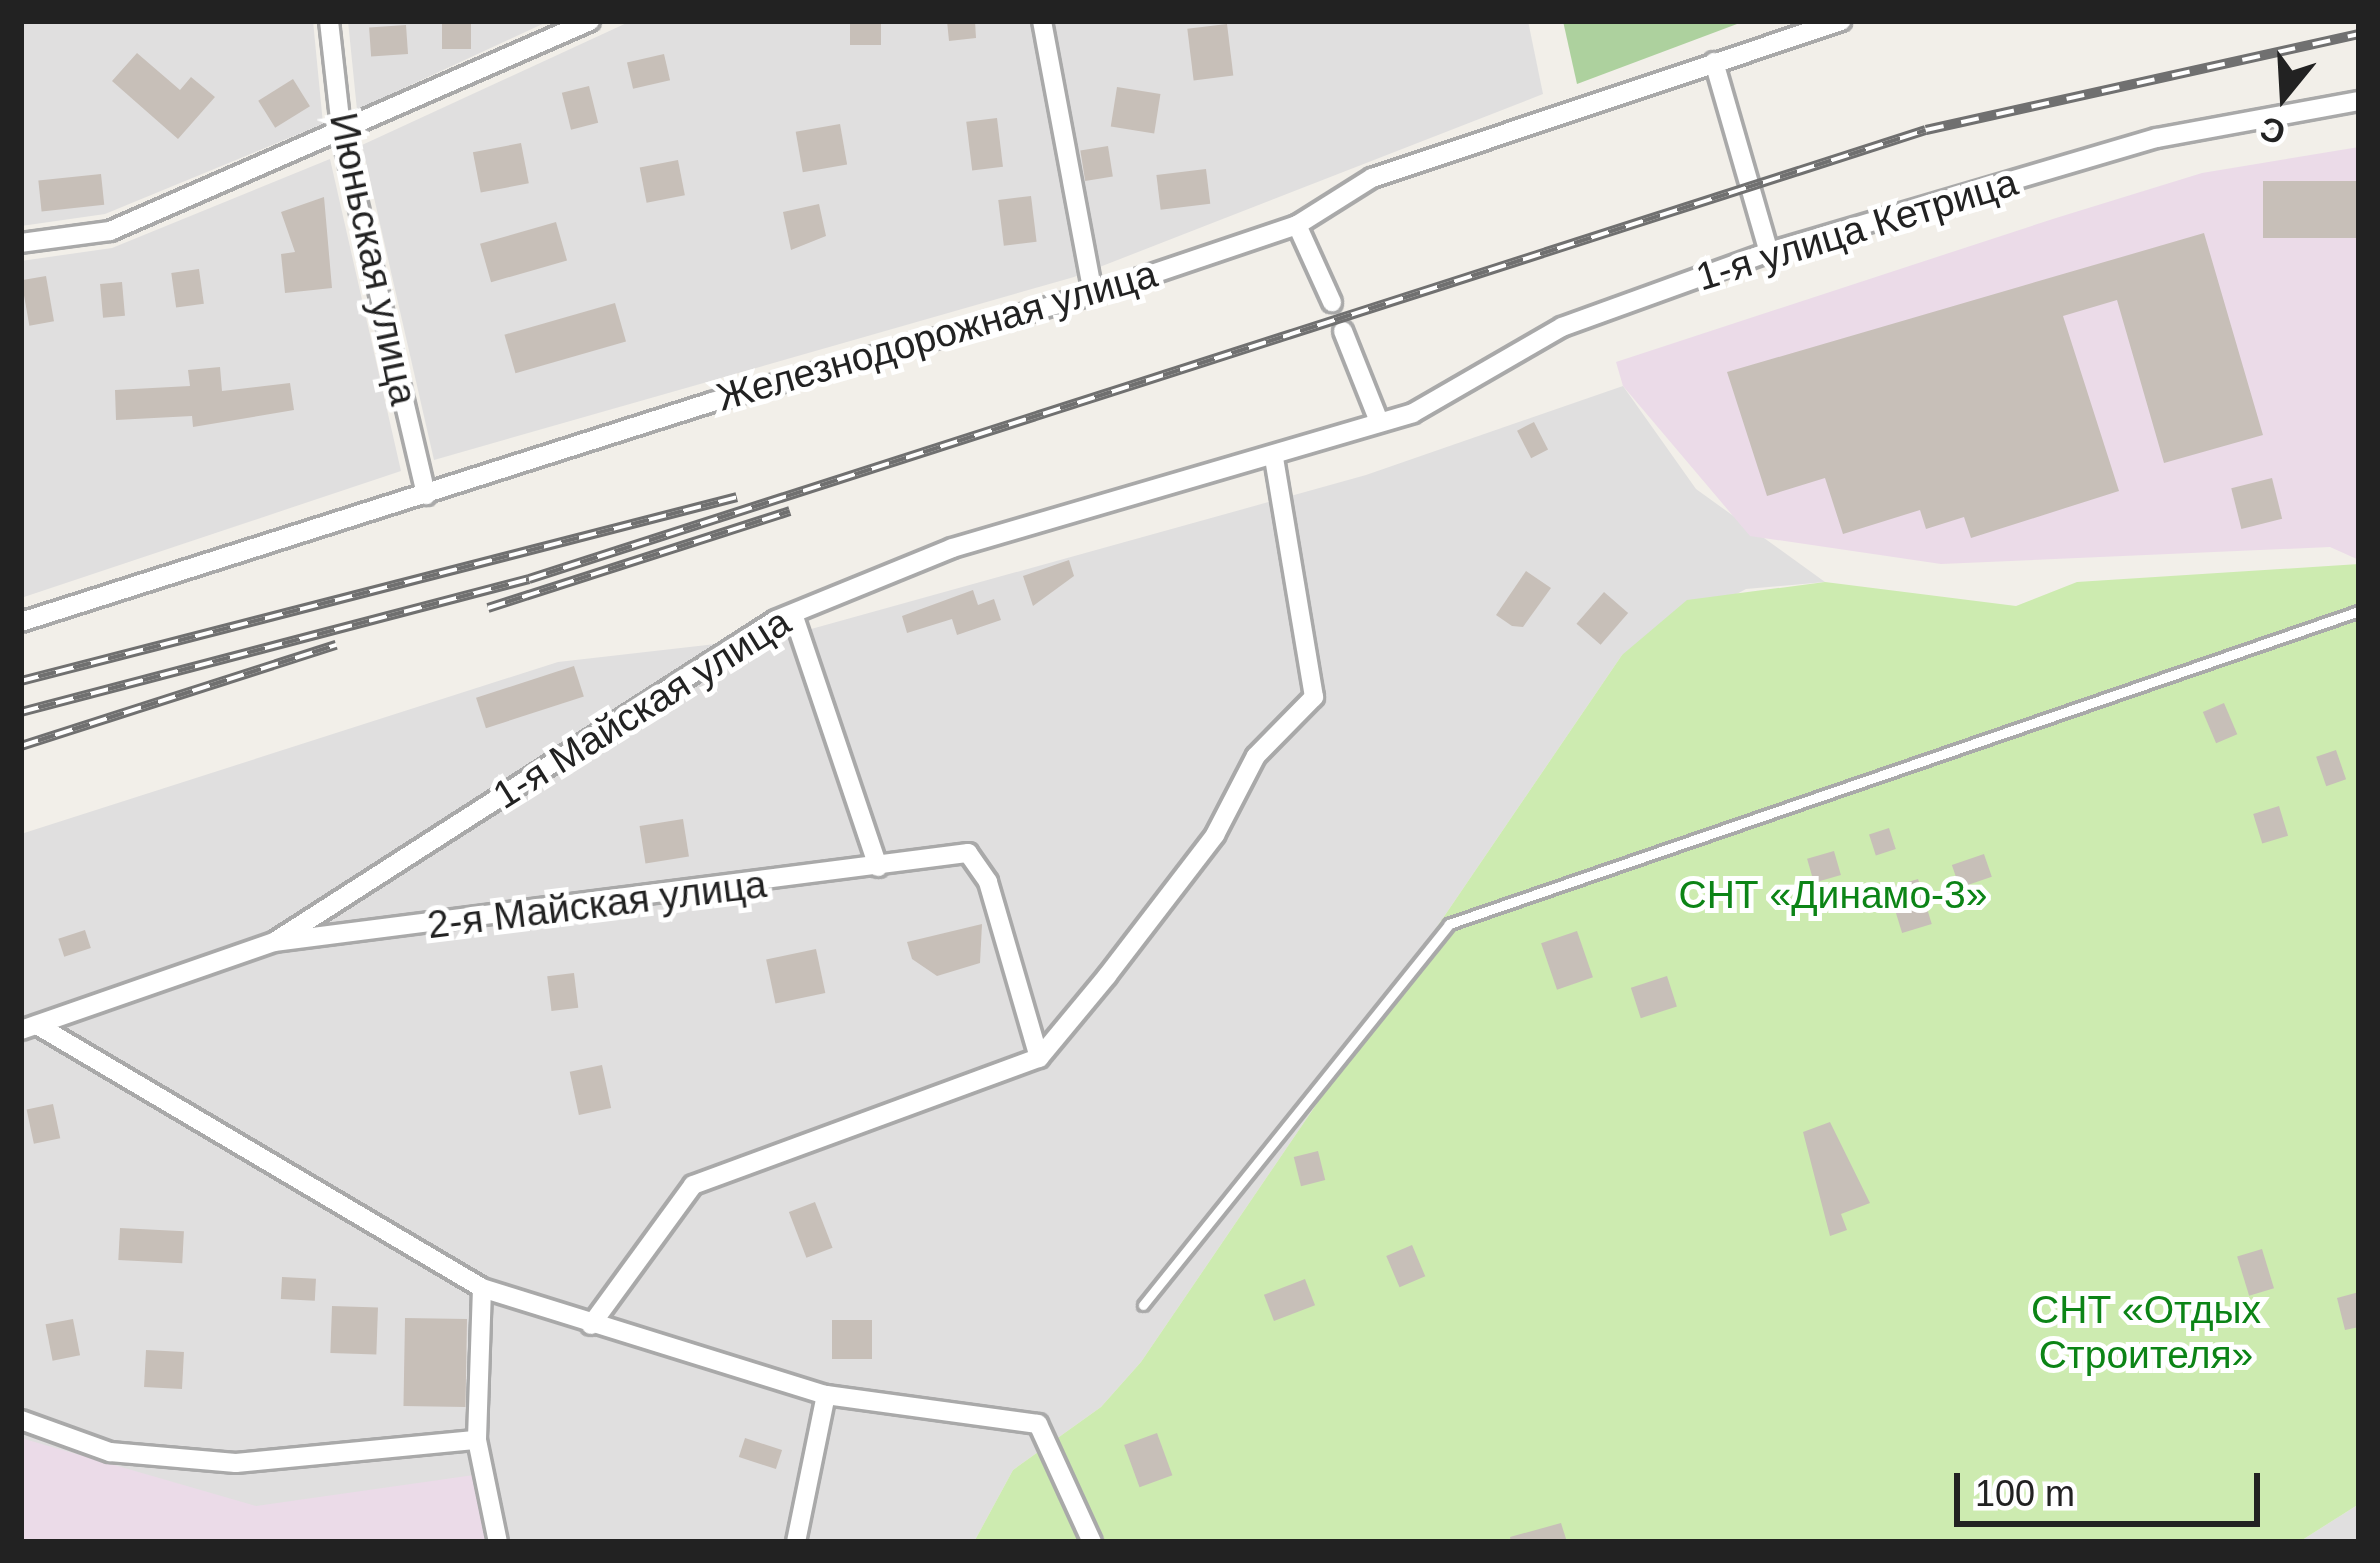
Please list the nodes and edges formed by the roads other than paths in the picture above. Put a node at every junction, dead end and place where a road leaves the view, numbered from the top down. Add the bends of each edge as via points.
1 (329, 21) edge
2 (590, 21) edge
3 (1042, 21) edge
4 (1841, 21) edge
5 (1714, 62) junction
6 (2359, 101) edge
7 (342, 136) junction
8 (1297, 225) junction
9 (21, 243) edge
10 (1769, 252) junction
11 (1093, 294) junction
12 (1332, 302) dead end
13 (1342, 331) dead end
14 (1378, 419) junction
15 (1274, 457) junction
16 (426, 495) junction
17 (2359, 611) edge
18 (793, 614) junction
19 (21, 622) edge
20 (878, 867) junction
21 (274, 942) junction
22 (29, 1028) edge
23 (1039, 1058) junction
24 (482, 1288) junction
25 (1143, 1305) dead end
26 (591, 1325) junction
27 (826, 1395) junction
28 (21, 1420) edge
29 (477, 1441) junction
30 (498, 1542) edge
31 (796, 1542) edge
32 (1092, 1542) edge

1 - 7 street, Июньская улица
2 - 7 street
3 - 11 street
4 - 5 street, Железнодорожная улица
5 - 8 street, Железнодорожная улица via 1372,178
5 - 10 street
6 - 10 street, 1-я улица Кетрица via 2157,138
7 - 9 street via 110,231
7 - 16 street, Июньская улица
8 - 11 street, Железнодорожная улица
8 - 12 street
10 - 14 street, 1-я улица Кетрица via 1562,327 1413,413
11 - 16 street, Железнодорожная улица
13 - 14 street
14 - 15 street, 1-я Майская улица
15 - 18 street, 1-я Майская улица via 952,548
15 - 23 street via 1314,697 1256,756 1215,835
16 - 19 street, Железнодорожная улица
17 - 25 lane via 1449,923
18 - 20 street
18 - 21 street, 1-я Майская улица
20 - 21 street, 2-я Майская улица
20 - 23 street, 2-я Майская улица via 968,854 988,882
21 - 22 street, 2-я Майская улица
22 - 24 street
23 - 26 street via 693,1185
24 - 26 street
24 - 29 street
26 - 27 street
27 - 31 street
27 - 32 street via 1038,1424
28 - 29 street via 110,1453 236,1463
29 - 30 street

